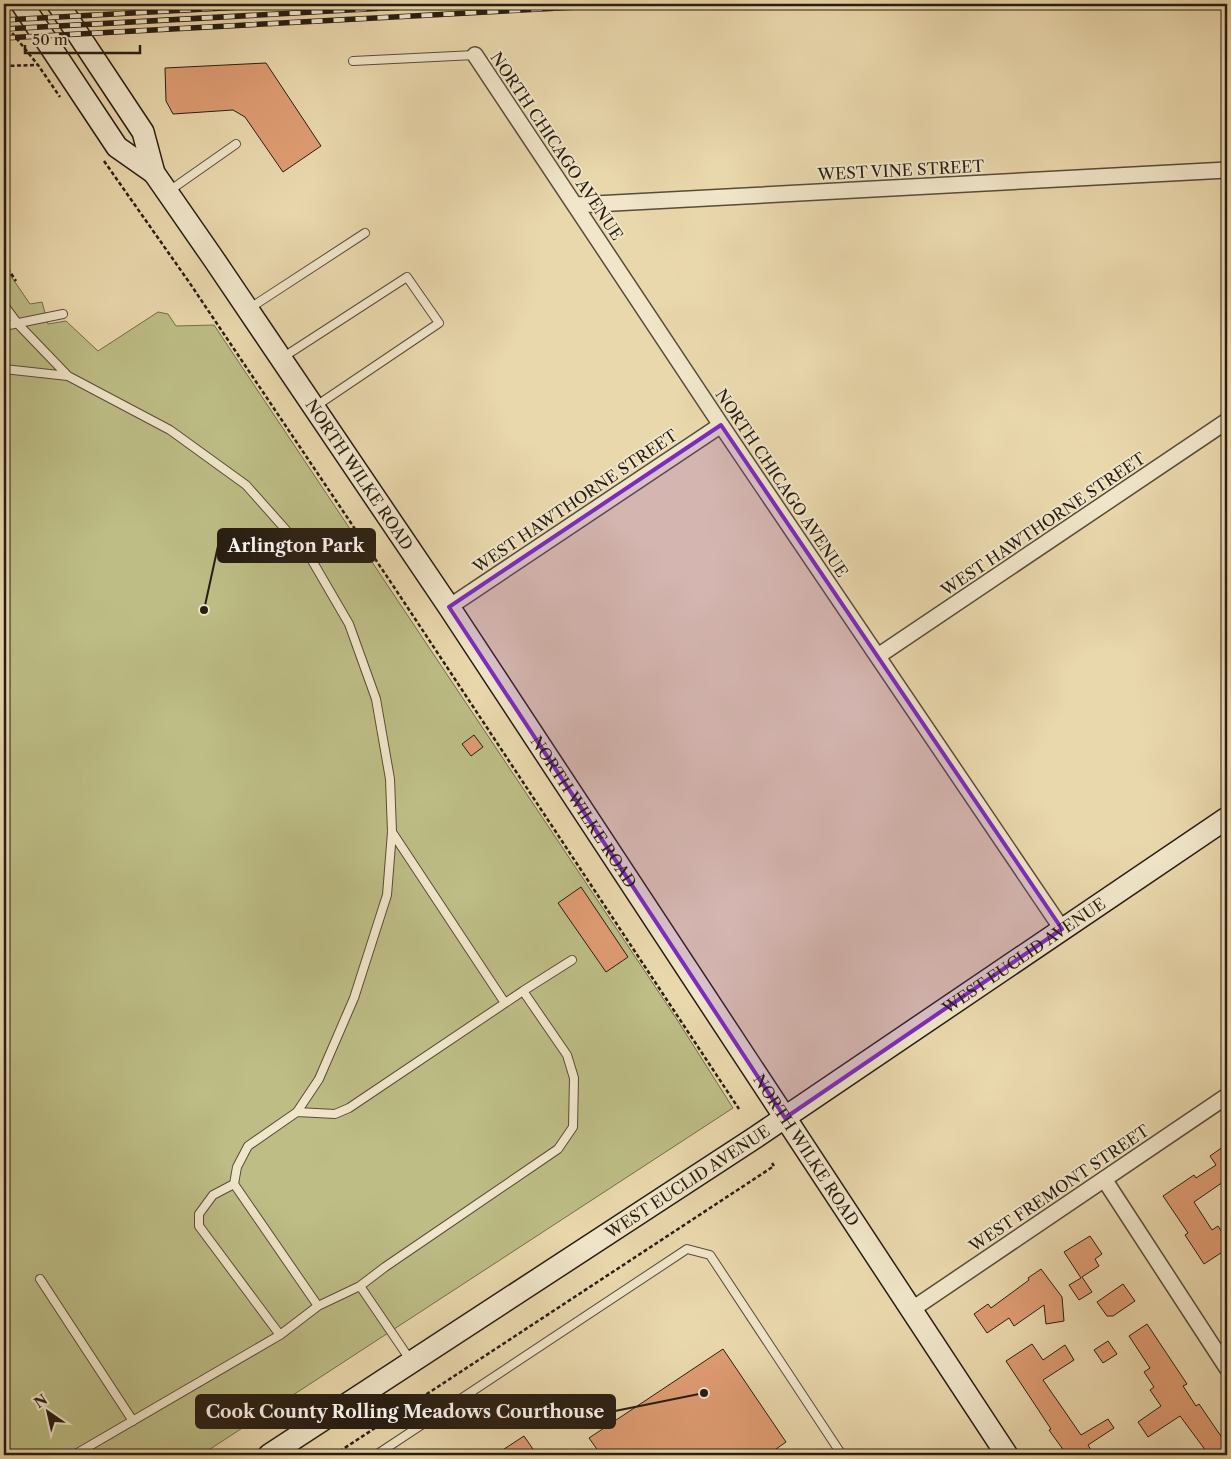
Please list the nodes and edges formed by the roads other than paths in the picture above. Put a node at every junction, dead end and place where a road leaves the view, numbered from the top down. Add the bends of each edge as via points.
1 (22, 4) edge
2 (58, 4) edge
3 (476, 55) joint
4 (353, 61) dead end
5 (236, 144) dead end
6 (1227, 170) edge
7 (154, 173) junction
8 (167, 192) junction
9 (576, 205) junction
10 (365, 233) dead end
11 (4, 305) edge
12 (248, 309) junction
13 (63, 314) dead end
14 (18, 324) junction
15 (4, 326) edge
16 (281, 359) junction
17 (4, 370) edge
18 (68, 376) junction
19 (314, 407) junction
20 (1227, 421) edge
21 (721, 425) junction
22 (448, 607) junction
23 (878, 656) junction
24 (1227, 818) edge
25 (392, 832) junction
26 (1062, 929) junction
27 (572, 960) dead end
28 (523, 991) junction
29 (505, 1003) junction
30 (1227, 1096) edge
31 (297, 1112) junction
32 (785, 1118) junction
33 (1104, 1179) junction
34 (234, 1184) junction
35 (40, 1279) dead end
36 (360, 1286) junction
37 (318, 1306) junction
38 (911, 1310) junction
39 (280, 1335) junction
40 (412, 1363) junction
41 (1227, 1368) edge
42 (133, 1421) junction
43 (74, 1455) edge
44 (268, 1455) edge
45 (376, 1455) edge
46 (842, 1455) edge
47 (1006, 1455) edge

1 - 7 main road, NORTH WILKE ROAD via 117,147
2 - 7 main road, NORTH WILKE ROAD via 143,132
3 - 4 lane
3 - 9 street, NORTH CHICAGO AVENUE
5 - 8 lane
6 - 9 street, WEST VINE STREET
7 - 8 main road, NORTH WILKE ROAD
8 - 12 main road, NORTH WILKE ROAD
9 - 21 street, NORTH CHICAGO AVENUE
10 - 12 lane
11 - 14 lane
12 - 16 main road, NORTH WILKE ROAD
13 - 14 lane
14 - 15 lane
14 - 18 lane
16 - 19 main road, NORTH WILKE ROAD
16 - 19 lane via 407,277 439,323
17 - 18 lane
18 - 25 lane via 170,430 246,484 310,557 349,624 376,699 390,778
19 - 22 main road, NORTH WILKE ROAD
20 - 23 street, WEST HAWTHORNE STREET
21 - 22 street, WEST HAWTHORNE STREET
21 - 23 street, NORTH CHICAGO AVENUE
22 - 32 main road, NORTH WILKE ROAD
23 - 26 street, NORTH CHICAGO AVENUE
24 - 26 main road, WEST EUCLID AVENUE
25 - 29 lane
25 - 31 lane via 387,895 354,998 318,1079
26 - 32 main road, WEST EUCLID AVENUE
27 - 28 lane
28 - 29 lane
28 - 36 lane via 567,1055 574,1078 573,1128 558,1149
29 - 31 lane via 349,1108 335,1114
30 - 33 street, WEST FREMONT STREET
31 - 34 lane via 248,1146 237,1167
32 - 38 main road, NORTH WILKE ROAD
32 - 40 main road, WEST EUCLID AVENUE
33 - 38 street, WEST FREMONT STREET
33 - 41 street
34 - 37 lane
34 - 39 lane via 213,1195 198,1214 200,1226
35 - 42 lane
36 - 37 lane
36 - 40 lane
37 - 39 lane
38 - 47 main road, NORTH WILKE ROAD
39 - 42 lane
40 - 44 main road, WEST EUCLID AVENUE
42 - 43 lane
45 - 46 lane via 687,1249 710,1255

